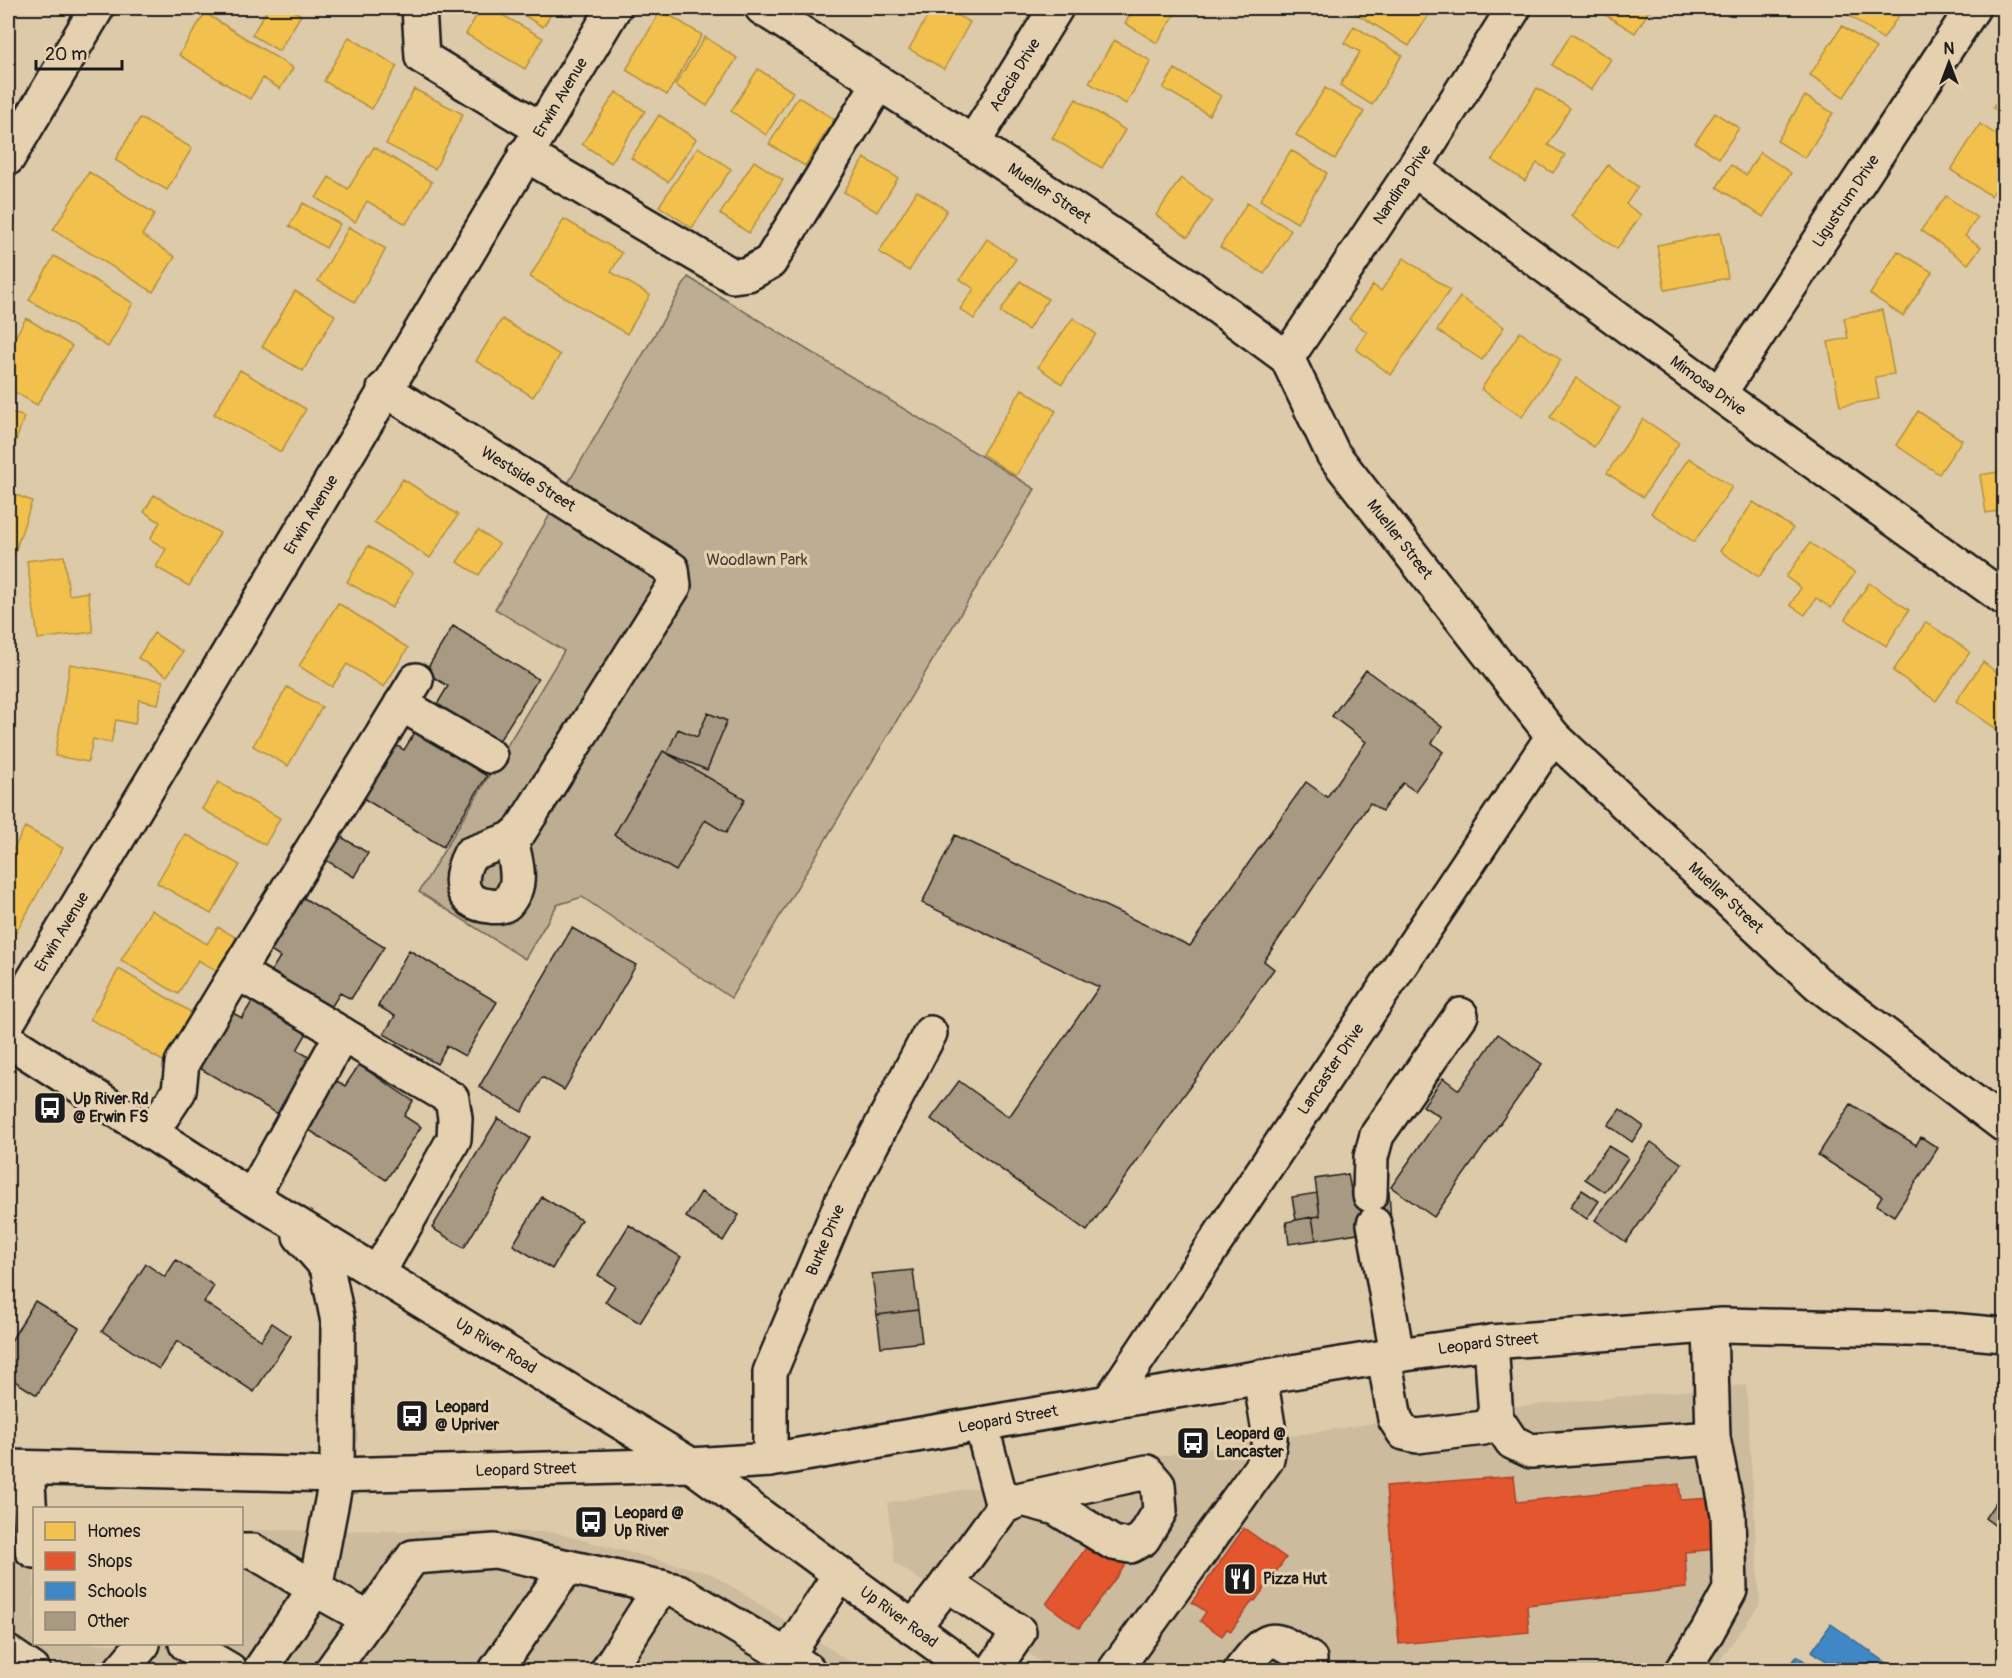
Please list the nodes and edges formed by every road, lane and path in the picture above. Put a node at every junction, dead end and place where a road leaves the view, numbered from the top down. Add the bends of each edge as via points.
1 (97, 8) edge
2 (419, 8) edge
3 (614, 8) edge
4 (762, 8) edge
5 (1056, 8) edge
6 (1514, 8) edge
7 (1973, 8) edge
8 (879, 82) junction
9 (533, 142) junction
10 (973, 143) junction
11 (8, 159) edge
12 (1413, 169) junction
13 (1287, 358) junction
14 (384, 389) junction
15 (1719, 393) junction
16 (2004, 598) edge
17 (1553, 736) junction
18 (490, 756) dead end
19 (512, 839) dead end
20 (237, 972) junction
21 (1461, 1015) dead end
22 (8, 1022) edge
23 (930, 1033) dead end
24 (342, 1034) junction
25 (8, 1041) edge
26 (2004, 1125) edge
27 (151, 1133) junction
28 (252, 1197) junction
29 (284, 1216) junction
30 (378, 1273) junction
31 (1710, 1326) junction
32 (2004, 1335) edge
33 (1491, 1342) junction
34 (1391, 1356) junction
35 (1260, 1377) junction
36 (1109, 1402) junction
37 (1496, 1418) junction
38 (981, 1424) junction
39 (1713, 1438) junction
40 (770, 1460) junction
41 (691, 1465) junction
42 (17, 1467) edge
43 (337, 1475) junction
44 (27, 1550) edge
45 (243, 1551) edge
46 (567, 1567) junction
47 (840, 1574) junction
48 (947, 1584) junction
49 (661, 1587) junction
50 (315, 1589) junction
51 (369, 1619) junction
52 (913, 1628) junction
53 (142, 1645) edge
54 (188, 1645) edge
55 (8, 1653) edge
56 (937, 1660) edge
57 (791, 1666) edge
58 (33, 1671) edge
59 (121, 1671) edge
60 (230, 1671) edge
61 (260, 1671) edge
62 (333, 1671) edge
63 (496, 1671) edge
64 (608, 1671) edge
65 (971, 1671) edge
66 (993, 1671) edge
67 (1115, 1671) edge
68 (1241, 1671) edge
69 (1309, 1671) edge
70 (1682, 1671) edge

1 - 11 street
2 - 9 street via 422,57
3 - 9 street, Erwin Avenue
4 - 8 street, Mueller Street
5 - 10 street, Acacia Drive
6 - 12 street, Nandina Drive
7 - 15 street, Ligustrum Drive
8 - 9 street via 770,262 748,274 733,276
8 - 10 street, Mueller Street
9 - 14 street, Erwin Avenue
10 - 13 street, Mueller Street via 1189,286
12 - 13 street, Nandina Drive
12 - 15 street, Mimosa Drive
13 - 17 street, Mueller Street via 1333,454
14 - 19 street, Westside Street via 672,569 674,586
14 - 22 street, Erwin Avenue
15 - 16 street, Mimosa Drive
17 - 26 street, Mueller Street via 1817,983
17 - 36 street, Lancaster Drive
18 - 20 street via 409,692
20 - 24 street
20 - 27 street via 182,1064 179,1092
21 - 34 street via 1377,1135 1371,1157 1372,1210
23 - 40 street, Burke Drive via 842,1201 770,1372
24 - 28 street
24 - 30 street via 452,1099 455,1118 454,1139
25 - 27 street, Up River Road
27 - 28 street, Up River Road
28 - 29 street, Up River Road
29 - 30 street, Up River Road
29 - 43 street via 327,1267 338,1322
30 - 41 street, Up River Road
31 - 32 street, Leopard Street via 1950,1330
31 - 33 street, Leopard Street
31 - 39 street
33 - 34 street, Leopard Street
33 - 37 street
34 - 35 street, Leopard Street
34 - 37 street via 1395,1419 1404,1433 1417,1436 1484,1428
35 - 36 street, Leopard Street
35 - 67 street via 1270,1438 1267,1459
36 - 38 street, Leopard Street
37 - 39 street via 1512,1442 1531,1451
38 - 40 street, Leopard Street
38 - 48 street via 1012,1503
39 - 70 street via 1728,1514 1730,1590
40 - 41 street, Leopard Street
41 - 43 street, Leopard Street
41 - 47 street, Up River Road
42 - 43 street, Leopard Street
42 - 44 street
43 - 50 street
45 - 50 street via 253,1551
46 - 49 street
46 - 51 street via 495,1551 413,1557
46 - 63 street
47 - 52 street, Up River Road
47 - 57 street
48 - 52 street
48 - 66 street via 1019,1632
49 - 57 street via 678,1591
49 - 64 street
50 - 51 street
50 - 61 street
51 - 62 street
52 - 56 street, Up River Road
53 - 59 street
54 - 60 street
55 - 58 street
56 - 65 street, Up River Road
68 - 69 street via 1269,1640 1280,1640 1310,1659

